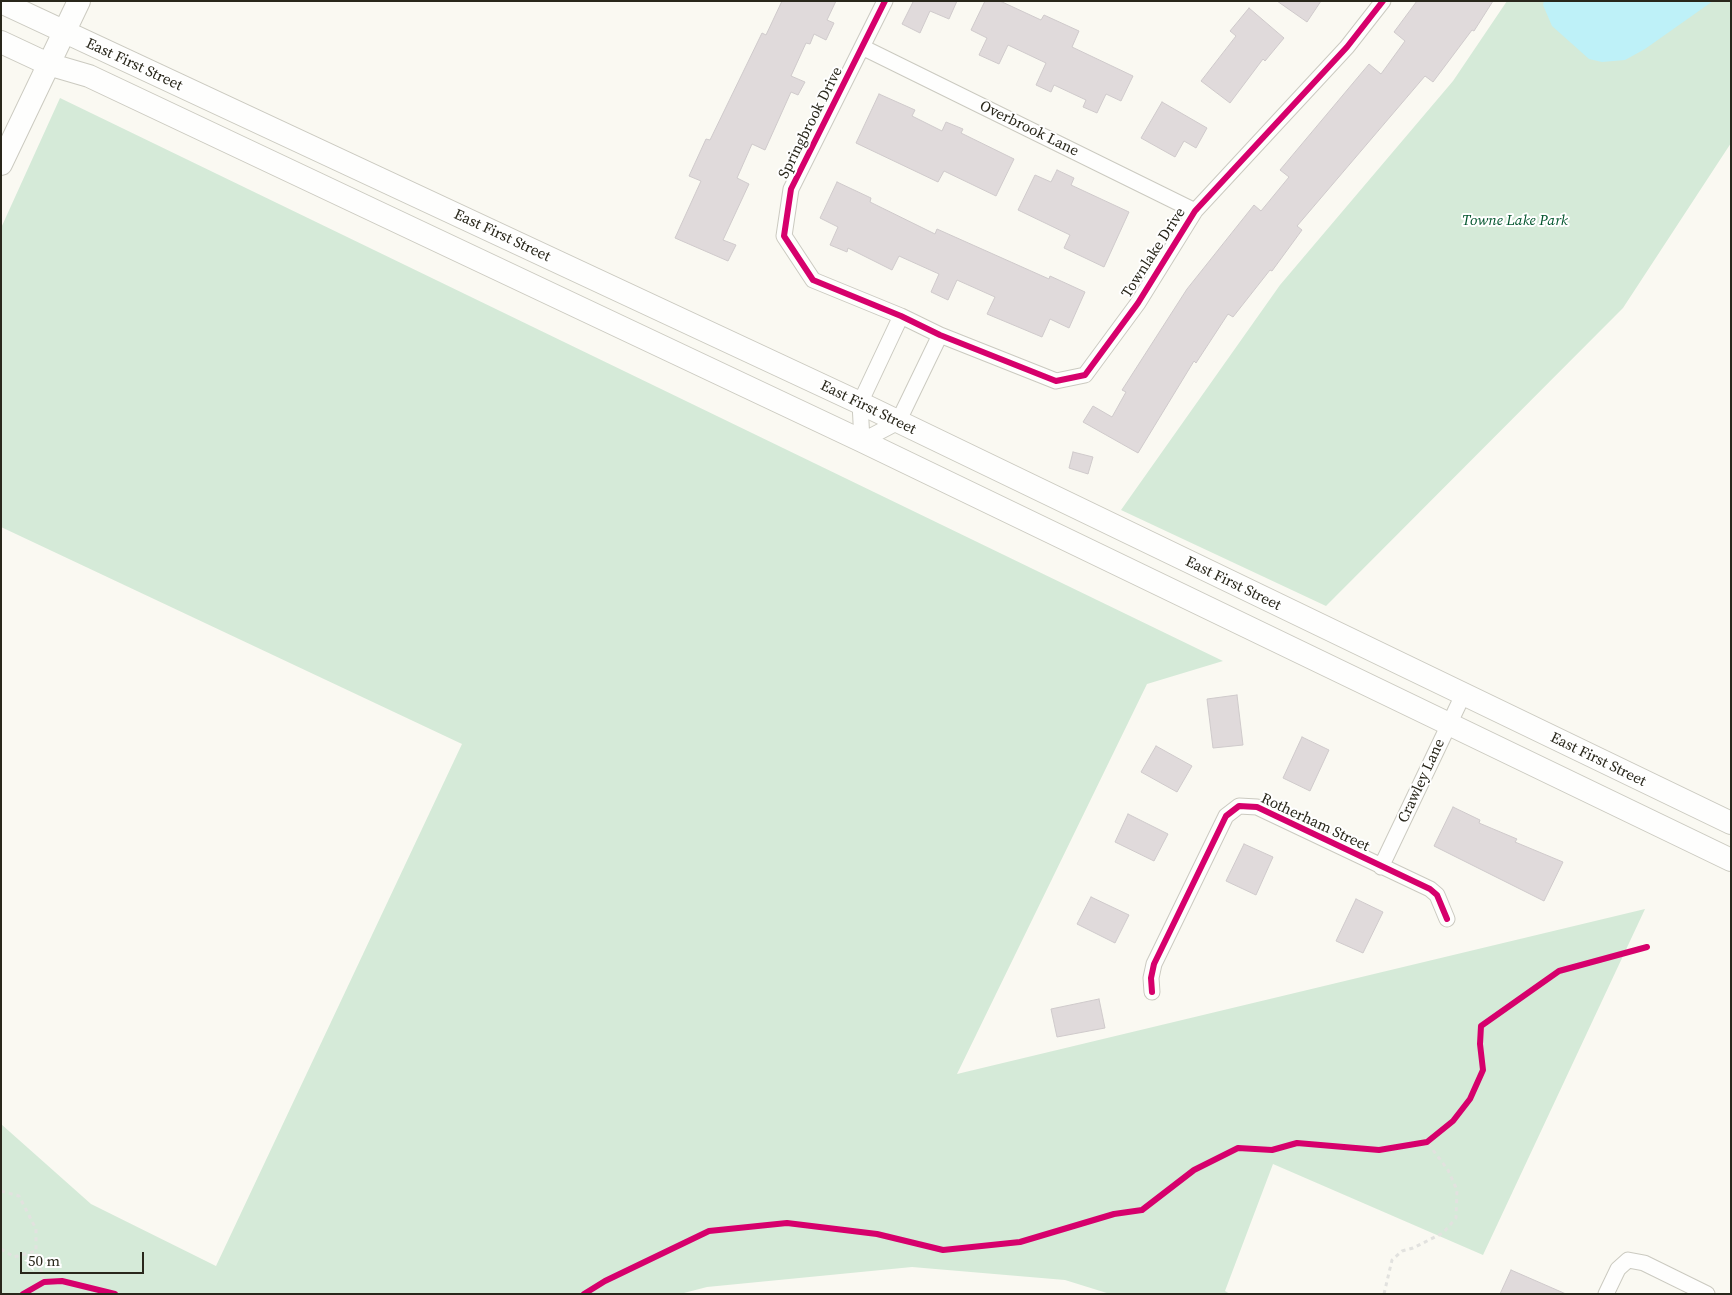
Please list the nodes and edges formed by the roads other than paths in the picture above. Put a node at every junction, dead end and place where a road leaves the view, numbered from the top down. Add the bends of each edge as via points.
1 (79, 1) edge
2 (885, 1) edge
3 (1383, 1) edge
4 (10, 4) edge
5 (64, 32) junction
6 (1, 33) edge
7 (1, 42) edge
8 (862, 47) junction
9 (48, 64) junction
10 (1, 164) edge
11 (1195, 211) junction
12 (901, 316) junction
13 (940, 335) junction
14 (860, 403) junction
15 (898, 422) junction
16 (862, 441) junction
17 (1463, 695) junction
18 (1448, 726) junction
19 (1731, 823) edge
20 (1731, 860) edge
21 (1381, 868) junction
22 (1447, 919) dead end
23 (1152, 992) dead end
24 (1606, 1294) edge
25 (1707, 1294) edge

1 - 5 main road
2 - 8 street, Springbrook Drive
3 - 11 street, Townlake Drive via 1347,47
4 - 5 main road, East First Street
4 - 6 main road
5 - 9 main road
5 - 14 main road, East First Street
7 - 9 main road, East First Street
8 - 11 street, Overbrook Lane
8 - 12 street, Springbrook Drive via 791,189 784,236 813,280
9 - 10 main road
9 - 16 main road, East First Street via 88,76
11 - 13 street, Townlake Drive via 1138,303 1084,375 1056,381
12 - 13 street, Townlake Drive
12 - 14 street
13 - 15 street
14 - 15 main road, East First Street
14 - 16 street
15 - 16 street
15 - 17 main road, East First Street
16 - 18 main road, East First Street
17 - 18 street, Crawley Lane
17 - 19 main road, East First Street
18 - 20 main road, East First Street
18 - 21 street, Crawley Lane
21 - 22 street, Rotherham Street via 1430,889 1437,895
21 - 23 street, Rotherham Street via 1257,807 1239,806 1226,816 1154,964
24 - 25 street via 1618,1269 1628,1260 1644,1263

